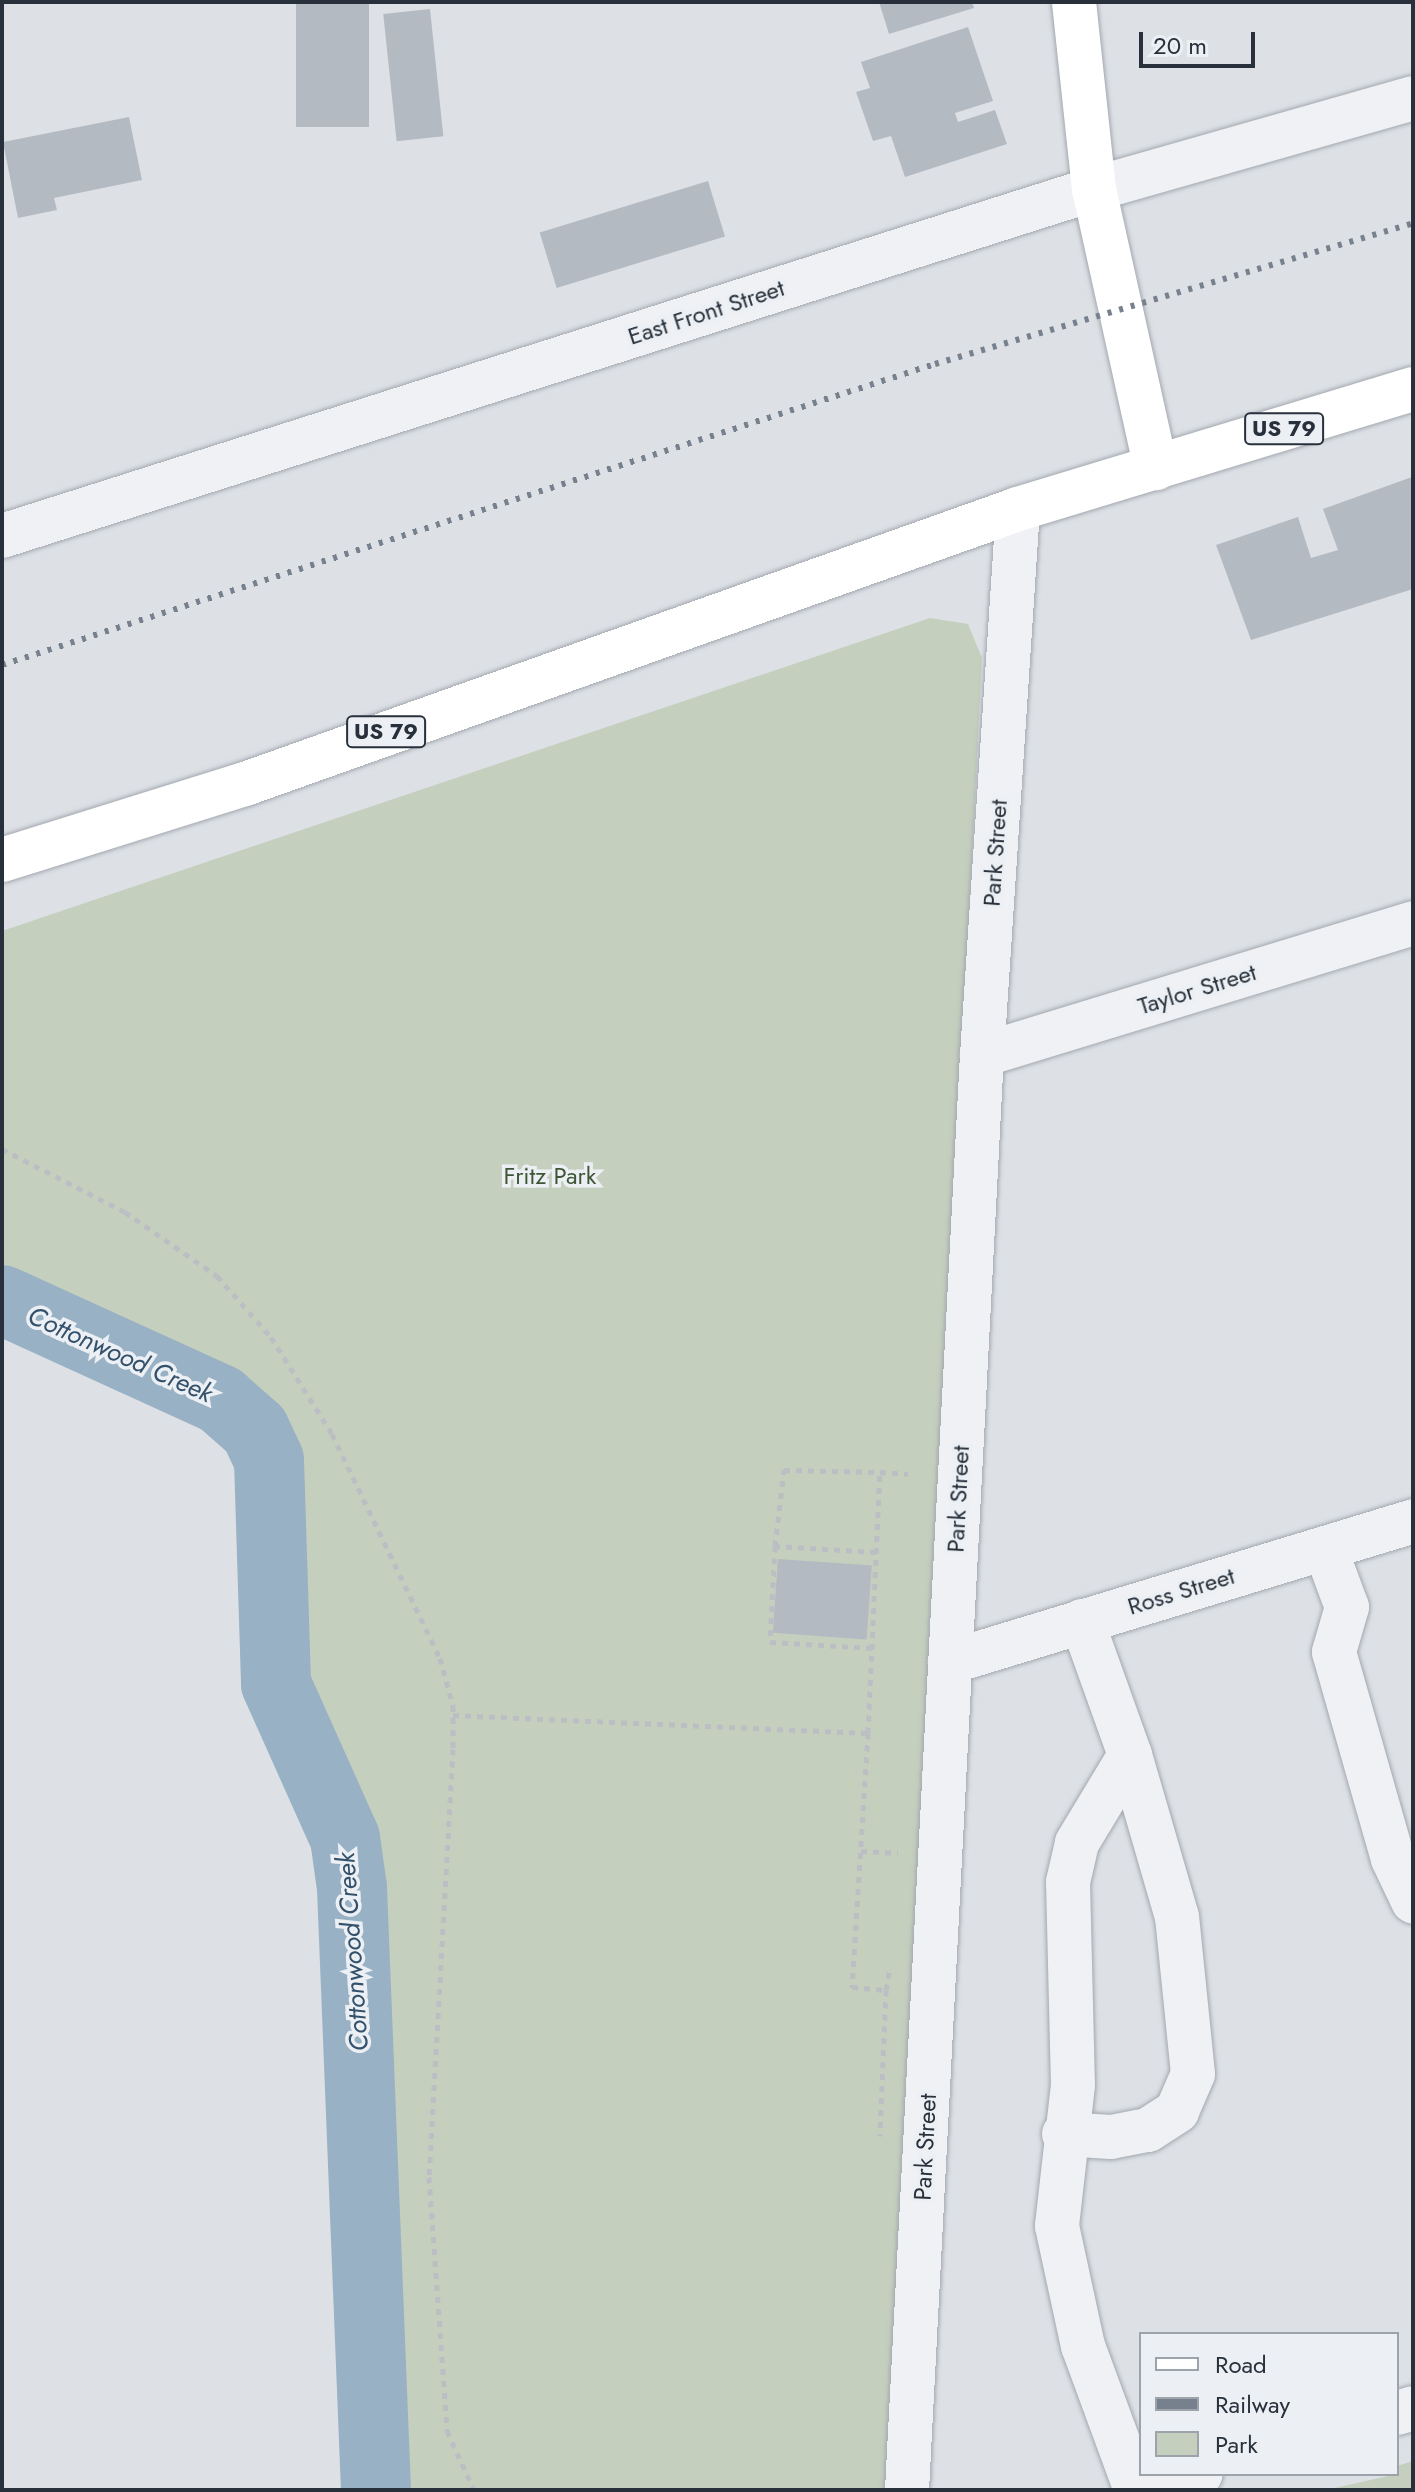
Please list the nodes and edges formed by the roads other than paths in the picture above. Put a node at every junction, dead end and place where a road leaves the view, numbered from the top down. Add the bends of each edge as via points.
1 (1074, 2) edge
2 (1413, 98) edge
3 (1094, 189) junction
4 (1413, 389) edge
5 (1156, 468) junction
6 (1018, 509) junction
7 (2, 536) edge
8 (2, 860) edge
9 (1413, 923) edge
10 (982, 1055) junction
11 (1413, 1521) edge
12 (1325, 1548) junction
13 (1082, 1621) junction
14 (950, 1662) junction
15 (1130, 1755) junction
16 (1413, 1901) edge
17 (1064, 2134) junction
18 (1195, 2476) edge
19 (907, 2490) edge
20 (1136, 2490) edge
21 (1150, 2490) edge

1 - 3 main road
2 - 3 street, East Front Street
3 - 5 main road
3 - 7 street, East Front Street
4 - 5 main road, US 79
5 - 6 main road, US 79
6 - 8 main road, US 79 via 245,784
6 - 10 street, Park Street
9 - 10 street, Taylor Street
10 - 14 street, Park Street
11 - 12 street, Ross Street
12 - 13 street, Ross Street
12 - 16 street via 1347,1607 1334,1652 1393,1859
13 - 14 street, Ross Street
13 - 15 street
14 - 19 street, Park Street
15 - 17 street via 1077,1843 1068,1882 1073,2085
15 - 17 street via 1177,1917 1193,2074 1177,2111 1148,2130 1111,2137
17 - 20 street via 1057,2226 1083,2346
18 - 21 street

